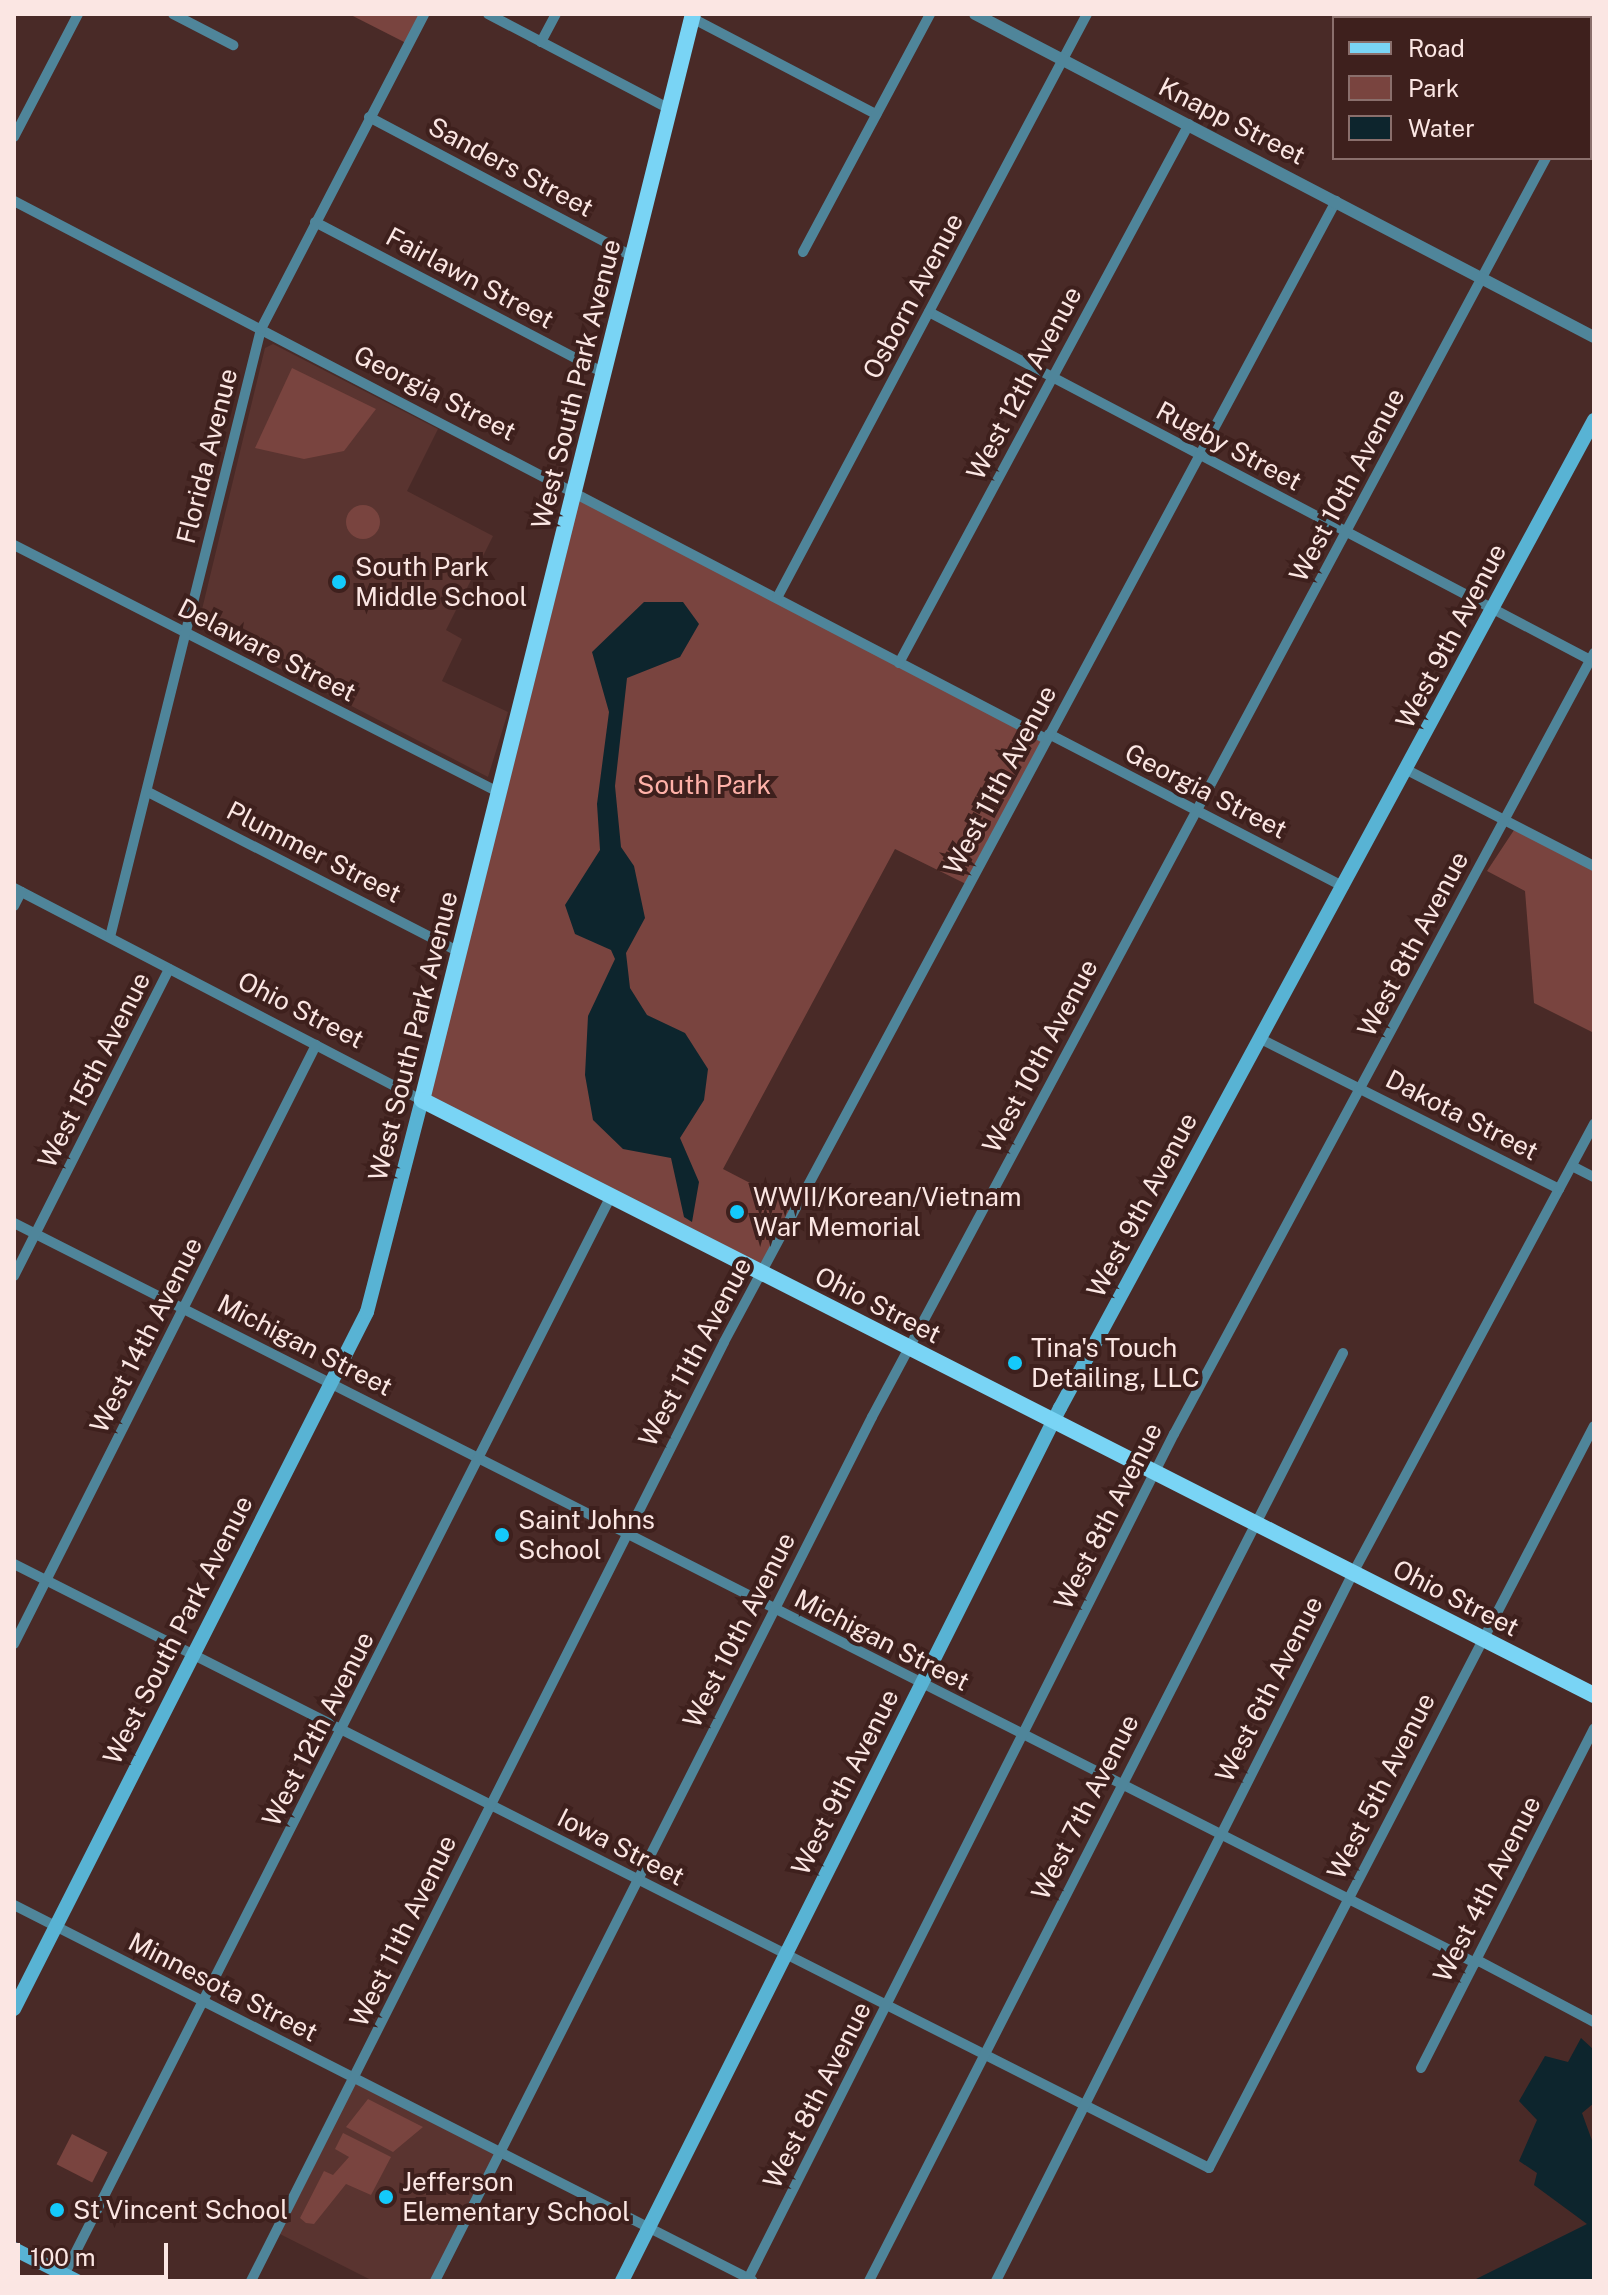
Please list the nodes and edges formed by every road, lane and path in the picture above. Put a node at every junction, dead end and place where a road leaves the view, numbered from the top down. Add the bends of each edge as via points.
1 (78, 14) edge
2 (173, 14) edge
3 (424, 14) edge
4 (488, 14) edge
5 (556, 14) edge
6 (930, 14) edge
7 (975, 14) edge
8 (1087, 14) edge
9 (693, 16) edge
10 (541, 42) junction
11 (233, 45) dead end
12 (1064, 59) junction
13 (670, 109) junction
14 (876, 114) junction
15 (369, 117) junction
16 (1189, 124) junction
17 (14, 137) edge
18 (1545, 160) edge
19 (14, 201) edge
20 (1336, 201) junction
21 (315, 222) junction
22 (803, 252) dead end
23 (632, 256) junction
24 (1483, 278) junction
25 (929, 312) junction
26 (261, 329) junction
27 (1594, 337) edge
28 (604, 373) junction
29 (1052, 378) junction
30 (1594, 420) edge
31 (1201, 455) junction
32 (574, 490) junction
33 (1345, 533) junction
34 (14, 545) edge
35 (777, 598) junction
36 (1492, 610) junction
37 (186, 633) junction
38 (1593, 659) edge
39 (899, 663) junction
40 (1047, 737) junction
41 (1407, 770) junction
42 (148, 792) junction
43 (500, 793) junction
44 (1197, 810) junction
45 (1504, 821) junction
46 (1594, 866) edge
47 (1344, 887) junction
48 (18, 890) edge
49 (14, 906) edge
50 (110, 937) junction
51 (459, 952) junction
52 (169, 969) junction
53 (1259, 1038) junction
54 (316, 1045) junction
55 (1360, 1088) junction
56 (422, 1100) junction
57 (1594, 1124) edge
58 (1572, 1166) junction
59 (1594, 1177) edge
60 (1559, 1189) junction
61 (611, 1196) junction
62 (14, 1223) edge
63 (36, 1234) junction
64 (761, 1273) junction
65 (14, 1276) edge
66 (184, 1308) junction
67 (908, 1348) junction
68 (1343, 1353) dead end
69 (331, 1383) junction
70 (1053, 1422) junction
71 (1594, 1426) edge
72 (480, 1458) junction
73 (1154, 1473) junction
74 (1254, 1523) junction
75 (626, 1533) junction
76 (14, 1564) edge
77 (1353, 1573) junction
78 (46, 1580) junction
79 (774, 1610) junction
80 (1481, 1638) junction
81 (14, 1644) edge
82 (192, 1654) junction
83 (920, 1685) junction
84 (1594, 1695) edge
85 (1594, 1729) edge
86 (341, 1732) junction
87 (1024, 1734) junction
88 (1121, 1784) junction
89 (490, 1805) junction
90 (1221, 1834) junction
91 (638, 1881) junction
92 (1347, 1900) junction
93 (14, 1905) edge
94 (56, 1926) junction
95 (784, 1955) junction
96 (1476, 1962) junction
97 (204, 2001) junction
98 (887, 2006) junction
99 (14, 2009) edge
100 (1594, 2022) edge
101 (985, 2054) junction
102 (1421, 2068) dead end
103 (354, 2079) junction
104 (1084, 2105) junction
105 (500, 2152) junction
106 (1209, 2168) joint
107 (648, 2229) junction
108 (14, 2249) edge
109 (68, 2279) edge
110 (750, 2280) edge
111 (251, 2281) edge
112 (435, 2281) edge
113 (622, 2281) edge
114 (869, 2281) edge
115 (996, 2281) edge

1 - 17 street
2 - 11 street
3 - 15 street, Florida Avenue
4 - 10 street
5 - 10 street
6 - 14 street
7 - 12 street, Knapp Street
8 - 12 street, Osborn Avenue
9 - 13 main road, West South Park Avenue
9 - 14 street
10 - 13 street
12 - 16 street, Knapp Street
12 - 25 street, Osborn Avenue
13 - 23 main road, West South Park Avenue
14 - 22 street
15 - 21 street, Florida Avenue
15 - 23 street, Sanders Street
16 - 20 street, Knapp Street
16 - 29 street, West 12th Avenue
18 - 24 street, West 10th Avenue
19 - 26 street, Georgia Street
20 - 24 street, Knapp Street
20 - 31 street, West 11th Avenue
21 - 26 street, Florida Avenue
21 - 28 street, Fairlawn Street
23 - 28 main road, West South Park Avenue
24 - 27 street, Knapp Street
24 - 33 street, West 10th Avenue
25 - 29 street, Rugby Street
25 - 35 street, Osborn Avenue
26 - 32 street, Georgia Street
26 - 37 street, Florida Avenue
28 - 32 main road, West South Park Avenue
29 - 31 street, Rugby Street
29 - 39 street, West 12th Avenue
30 - 36 main road, West 9th Avenue
31 - 33 street, Rugby Street
31 - 40 street, West 11th Avenue
32 - 35 street, Georgia Street
32 - 43 main road, West South Park Avenue
33 - 36 street, Rugby Street
33 - 44 street, West 10th Avenue
34 - 37 street, Delaware Street
35 - 39 street, Georgia Street
36 - 38 street, Rugby Street
36 - 41 main road, West 9th Avenue
37 - 42 street, Florida Avenue
37 - 43 street, Delaware Street
38 - 45 street, West 8th Avenue
39 - 40 street, Georgia Street
40 - 44 street, Georgia Street
40 - 64 street, West 11th Avenue
41 - 45 street
41 - 47 main road, West 9th Avenue
42 - 50 street, Florida Avenue
42 - 51 street, Plummer Street
43 - 51 main road, West South Park Avenue
44 - 47 street, Georgia Street
44 - 67 street, West 10th Avenue
45 - 46 street
45 - 55 street, West 8th Avenue
47 - 53 main road, West 9th Avenue
48 - 49 street
48 - 50 street, Ohio Street
50 - 52 street, Ohio Street
51 - 56 main road, West South Park Avenue
52 - 54 street, Ohio Street
52 - 63 street, West 15th Avenue
53 - 55 street, Dakota Street
53 - 70 main road, West 9th Avenue
54 - 56 street, Ohio Street
54 - 66 street, West 14th Avenue
55 - 60 street, Dakota Street
55 - 73 street, West 8th Avenue
56 - 61 main road, Ohio Street
56 - 69 main road, West South Park Avenue via 371,1299
57 - 58 street, West 6th Avenue
58 - 59 street, Dakota Street
58 - 60 street, West 6th Avenue
60 - 77 street, West 6th Avenue
61 - 64 main road, Ohio Street
61 - 72 street, West 12th Avenue
62 - 63 street, Michigan Street
63 - 65 street, West 15th Avenue
63 - 66 street, Michigan Street
64 - 67 main road, Ohio Street
64 - 75 street, West 11th Avenue
66 - 69 street, Michigan Street
66 - 78 street, West 14th Avenue
67 - 70 main road, Ohio Street
67 - 79 street, West 10th Avenue
68 - 74 street, West 7th Avenue
69 - 72 street, Michigan Street
69 - 82 main road, West South Park Avenue
70 - 73 main road, Ohio Street
70 - 83 main road, West 9th Avenue
71 - 80 street, West 5th Avenue
72 - 75 street, Michigan Street
72 - 86 street, West 12th Avenue
73 - 74 main road, Ohio Street
73 - 87 street, West 8th Avenue
74 - 77 main road, Ohio Street
74 - 88 street, West 7th Avenue
75 - 79 street, Michigan Street
75 - 89 street, West 11th Avenue
76 - 78 street, Iowa Street
77 - 80 main road, Ohio Street
77 - 90 street, West 6th Avenue
78 - 81 street, West 14th Avenue
78 - 82 street, Iowa Street
79 - 83 street, Michigan Street
79 - 91 street, West 10th Avenue
80 - 84 main road, Ohio Street
80 - 92 street, West 5th Avenue
82 - 86 street, Iowa Street
82 - 94 main road, West South Park Avenue
83 - 87 street, Michigan Street
83 - 95 main road, West 9th Avenue
85 - 96 street, West 4th Avenue
86 - 89 street, Iowa Street
86 - 97 street, West 12th Avenue
87 - 88 street, Michigan Street
87 - 98 street, West 8th Avenue
88 - 90 street, Michigan Street
88 - 101 street, West 7th Avenue
89 - 91 street, Iowa Street
89 - 103 street, West 11th Avenue
90 - 92 street, Michigan Street
90 - 104 street, West 6th Avenue
91 - 95 street, Iowa Street
91 - 105 street, West 10th Avenue
92 - 96 street, Michigan Street
92 - 106 street, West 5th Avenue
93 - 94 street, Minnesota Street
94 - 97 street, Minnesota Street
94 - 99 main road, West South Park Avenue
95 - 98 street, Iowa Street
95 - 107 main road, West 9th Avenue
96 - 100 street, Michigan Street
96 - 102 street, West 4th Avenue
97 - 103 street, Minnesota Street
97 - 109 street, West 12th Avenue
98 - 101 street, Iowa Street
98 - 110 street, West 8th Avenue
101 - 104 street, Iowa Street
101 - 114 street, West 7th Avenue
103 - 105 street, Minnesota Street
103 - 111 street, West 11th Avenue
104 - 106 street, Iowa Street
104 - 115 street, West 6th Avenue
105 - 107 street, Minnesota Street
105 - 112 street, West 10th Avenue
107 - 110 street, Minnesota Street
107 - 113 main road, West 9th Avenue
108 - 109 main road

